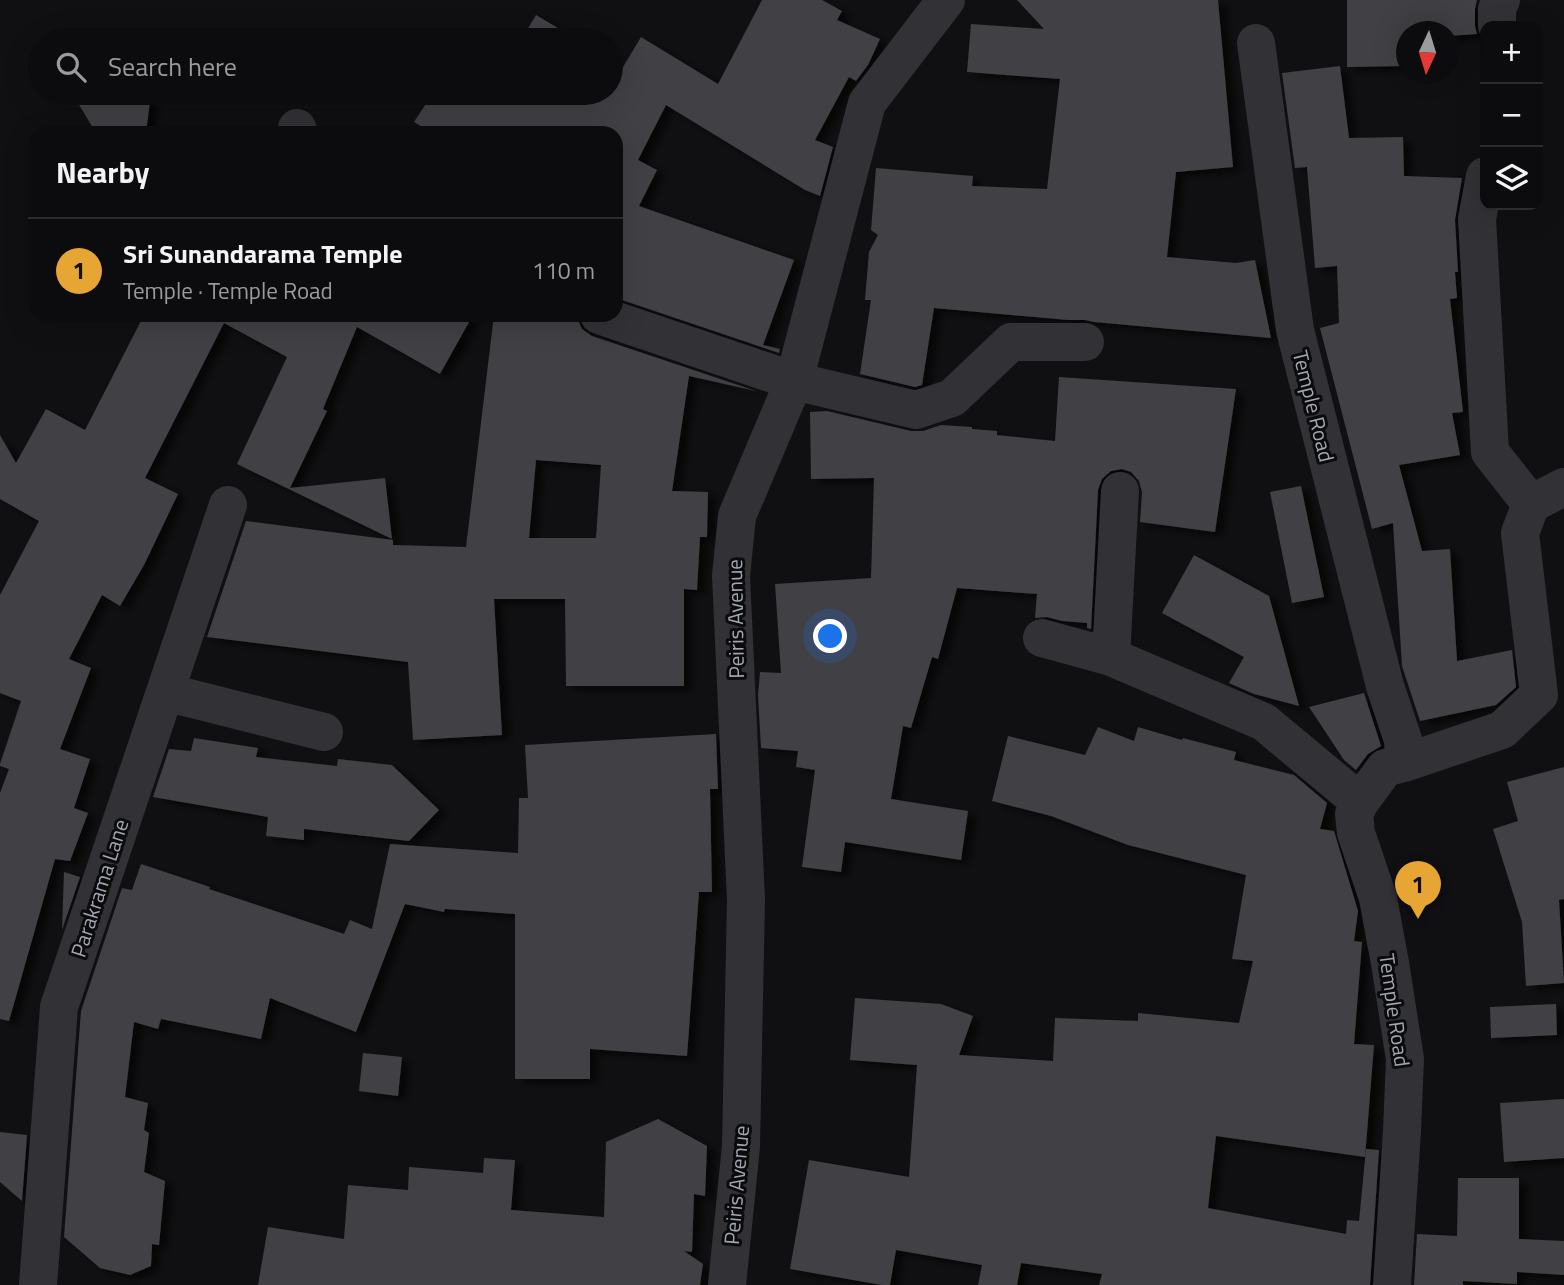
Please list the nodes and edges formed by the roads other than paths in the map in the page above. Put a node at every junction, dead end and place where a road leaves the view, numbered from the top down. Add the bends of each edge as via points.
1 (947, 0) edge
2 (1501, 0) edge
3 (1497, 21) edge
4 (1256, 43) dead end
5 (1480, 203) edge
6 (620, 322) edge
7 (1085, 342) dead end
8 (794, 381) junction
9 (1564, 487) edge
10 (1120, 491) dead end
11 (1531, 504) junction
12 (228, 505) dead end
13 (1042, 638) dead end
14 (1111, 657) junction
15 (165, 692) junction
16 (324, 732) dead end
17 (1404, 763) junction
18 (1360, 802) junction
19 (38, 1285) edge
20 (727, 1285) edge
21 (1392, 1285) edge

1 - 8 street, Peiris Avenue via 867,103
2 - 3 street
4 - 17 street, Temple Road via 1295,330 1385,686 1403,740
5 - 11 street via 1477,219 1490,452
6 - 8 street
7 - 8 street via 1012,342 952,398 916,410
8 - 20 street, Peiris Avenue via 737,516 732,576 746,900 741,1146
9 - 11 street
10 - 14 street
11 - 17 street via 1520,533 1539,695 1502,730
12 - 15 street, Parakrama Lane
13 - 14 street
14 - 18 street via 1264,722
15 - 16 street
15 - 19 street, Parakrama Lane via 59,1007
17 - 18 street via 1385,768
18 - 21 street, Temple Road via 1354,814 1356,834 1378,898 1405,1059

